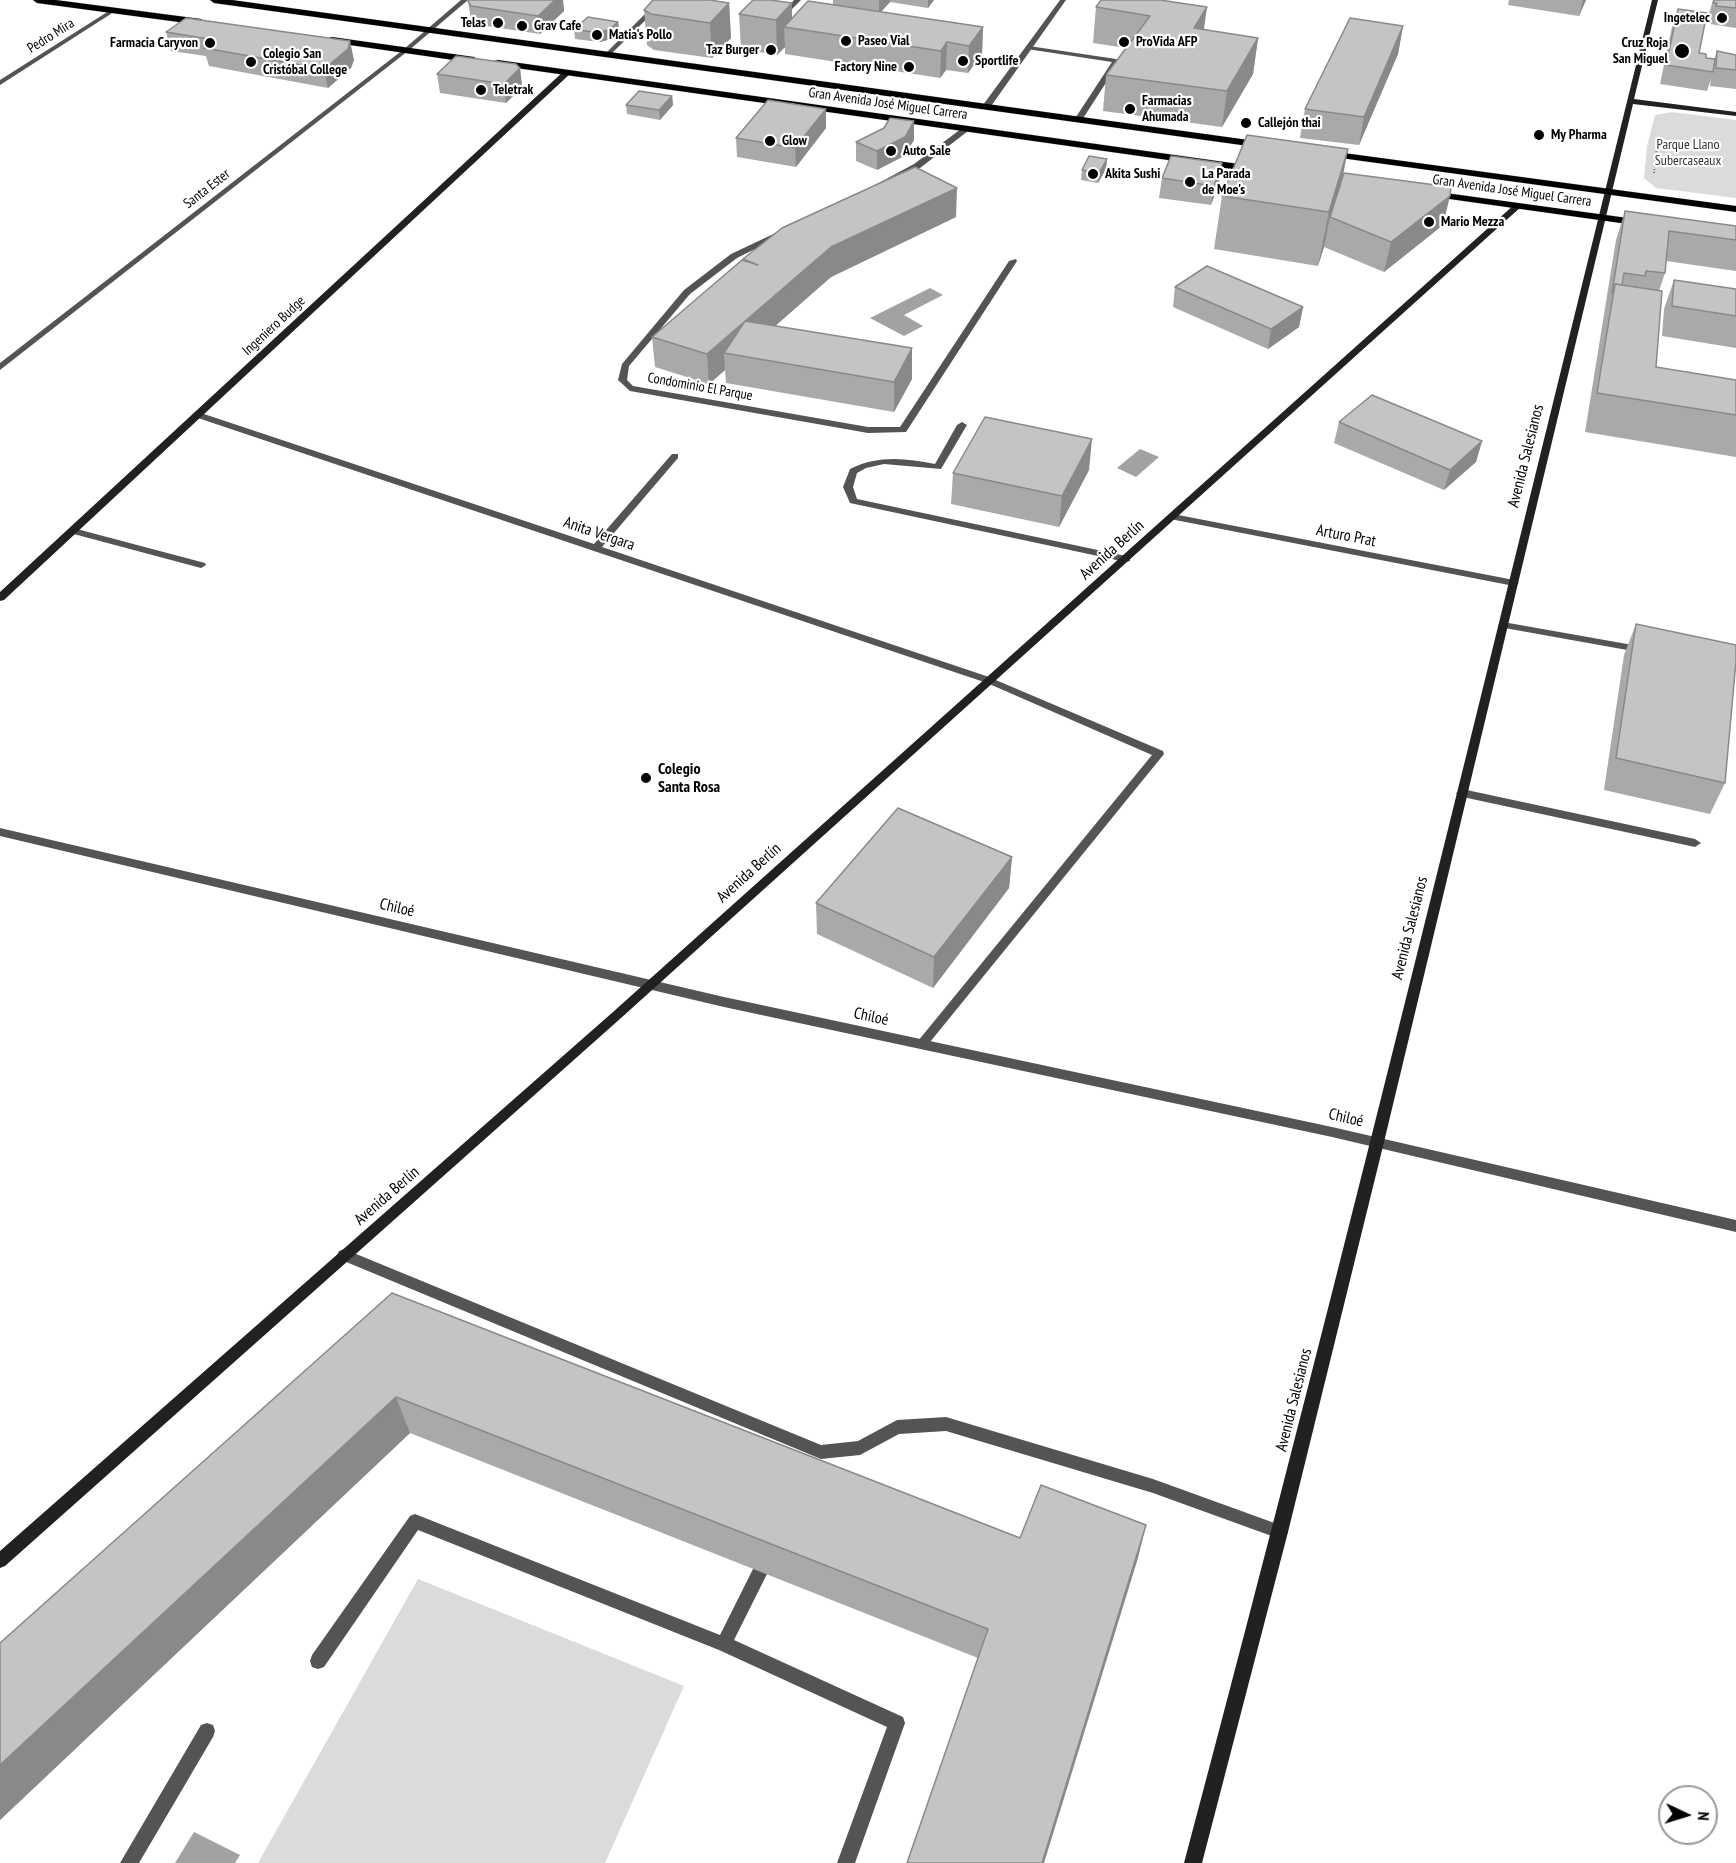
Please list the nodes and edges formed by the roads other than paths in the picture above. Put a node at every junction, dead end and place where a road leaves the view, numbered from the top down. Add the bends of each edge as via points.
1 (37, 0) edge
2 (214, 0) edge
3 (465, 0) edge
4 (663, 0) edge
5 (798, 0) edge
6 (1063, 0) edge
7 (1655, 0) edge
8 (114, 10) junction
9 (788, 10) edge
10 (208, 23) edge
11 (429, 30) junction
12 (326, 39) edge
13 (1029, 48) junction
14 (406, 50) junction
15 (607, 55) junction
16 (480, 60) edge
17 (491, 62) edge
18 (567, 73) junction
19 (0, 83) edge
20 (1630, 102) junction
21 (986, 107) junction
22 (1736, 114) edge
23 (1078, 120) junction
24 (935, 124) junction
25 (968, 128) junction
26 (1278, 147) edge
27 (1313, 152) edge
28 (1269, 171) edge
29 (874, 187) edge
30 (1420, 192) edge
31 (1608, 192) junction
32 (1518, 206) junction
33 (1736, 209) edge
34 (1603, 218) junction
35 (798, 224) edge
36 (1650, 224) edge
37 (1013, 261) dead end
38 (0, 367) edge
39 (198, 416) junction
40 (962, 425) dead end
41 (675, 456) dead end
42 (1173, 517) junction
43 (73, 531) junction
44 (595, 549) junction
45 (1126, 559) junction
46 (201, 565) dead end
47 (1514, 583) junction
48 (0, 598) edge
49 (1503, 625) junction
50 (1658, 652) edge
51 (991, 681) junction
52 (1462, 793) junction
53 (0, 832) edge
54 (1695, 843) dead end
55 (650, 985) junction
56 (922, 1044) junction
57 (1377, 1142) junction
58 (1736, 1226) edge
59 (344, 1255) junction
60 (821, 1452) junction
61 (812, 1469) edge
62 (1280, 1532) junction
63 (0, 1561) edge
64 (760, 1572) edge
65 (724, 1644) junction
66 (318, 1661) dead end
67 (207, 1731) dead end
68 (129, 1863) edge
69 (846, 1863) edge
70 (1193, 1863) edge

1 - 8 main road
2 - 11 main road, Gran Avenida José Miguel Carrera
3 - 11 street, Santa Ester
4 - 15 street
5 - 9 street
6 - 13 street
7 - 20 street, Avenida Salesianos
8 - 10 main road
8 - 19 street, Pedro Mira
11 - 14 street, Santa Ester
11 - 15 main road, Gran Avenida José Miguel Carrera
12 - 14 main road
13 - 21 street
13 - 23 street via 1116,61
14 - 16 main road
14 - 38 street, Santa Ester
15 - 21 main road, Gran Avenida José Miguel Carrera
17 - 18 main road, Gran Avenida José Miguel Carrera
18 - 24 main road, Gran Avenida José Miguel Carrera
18 - 39 street, Ingeniero Budge
20 - 22 street
20 - 31 street, Avenida Salesianos
21 - 23 main road, Gran Avenida José Miguel Carrera
21 - 24 main road
23 - 26 main road, Gran Avenida José Miguel Carrera
24 - 25 main road, Gran Avenida José Miguel Carrera
25 - 28 main road, Gran Avenida José Miguel Carrera
25 - 29 street via 917,166
27 - 31 main road, Gran Avenida José Miguel Carrera
30 - 32 main road, Gran Avenida José Miguel Carrera
31 - 33 main road, Gran Avenida José Miguel Carrera
31 - 34 street, Avenida Salesianos
32 - 34 main road, Gran Avenida José Miguel Carrera
32 - 42 street, Avenida Berlín
34 - 36 main road, Gran Avenida José Miguel Carrera
34 - 47 street, Avenida Salesianos
35 - 37 street, Condominio El Parque via 734,256 687,292 625,366 622,380 630,388 868,430 903,430
39 - 43 street, Ingeniero Budge
39 - 44 street, Anita Vergara
40 - 45 street via 938,467 902,460 866,463 853,471 848,487 853,501
41 - 44 street
42 - 45 street, Avenida Berlín
42 - 47 street, Arturo Prat
43 - 46 street
43 - 48 street, Ingeniero Budge
44 - 51 street, Anita Vergara
45 - 51 street, Avenida Berlín
47 - 49 street, Avenida Salesianos
49 - 50 street
49 - 52 street, Avenida Salesianos
51 - 55 street, Avenida Berlín
51 - 56 street, Anita Vergara via 1159,754
52 - 54 street
52 - 57 street, Avenida Salesianos
53 - 55 street, Chiloé
55 - 56 street, Chiloé
55 - 59 street, Avenida Berlín
56 - 57 street, Chiloé
57 - 58 street, Chiloé
57 - 62 street, Avenida Salesianos
59 - 60 street
59 - 63 street, Avenida Berlín
60 - 61 street
60 - 62 street via 860,1448 897,1427 946,1424 1153,1486
62 - 70 street, Avenida Salesianos
64 - 65 street
65 - 66 street via 415,1521
65 - 69 street via 897,1723
67 - 68 street

